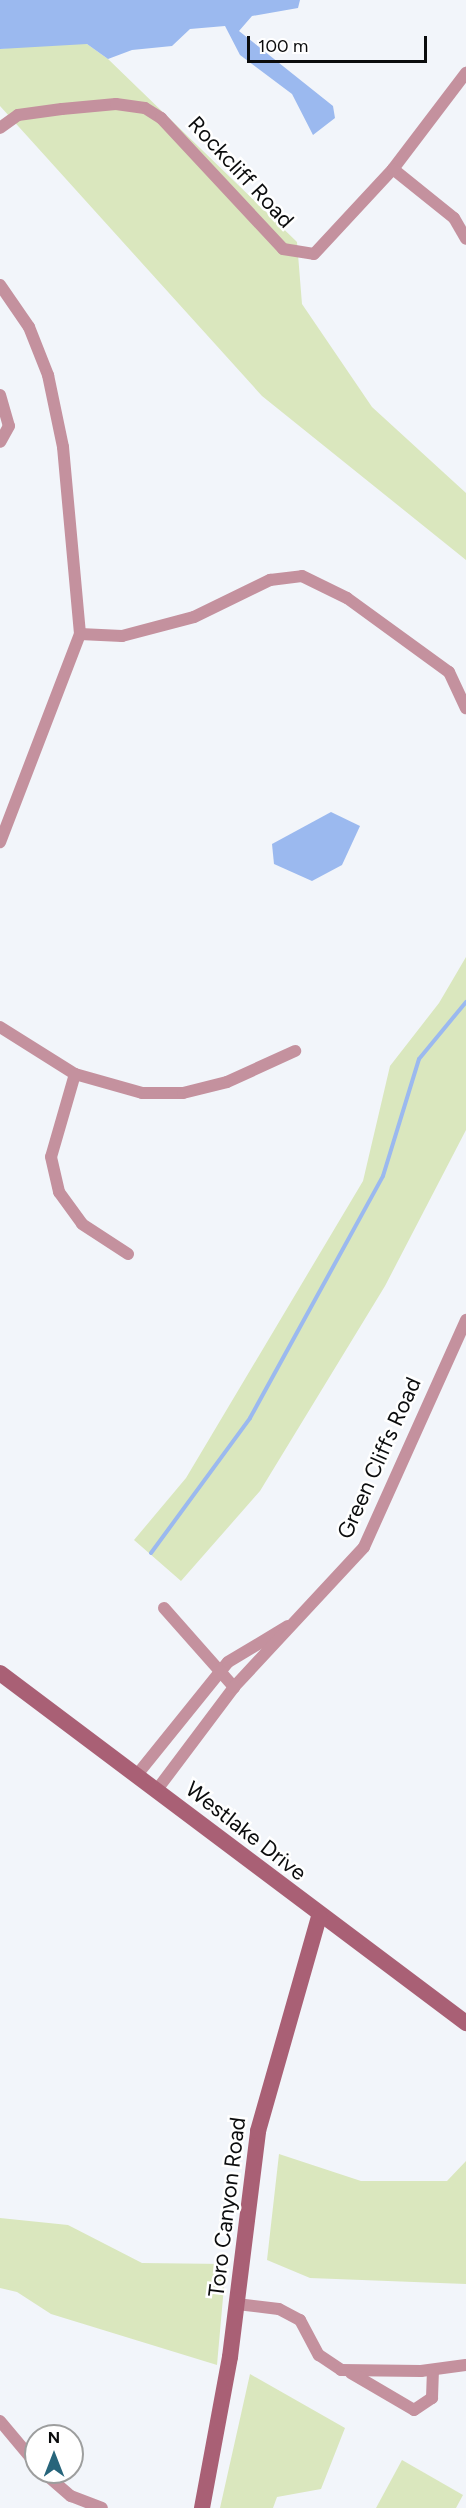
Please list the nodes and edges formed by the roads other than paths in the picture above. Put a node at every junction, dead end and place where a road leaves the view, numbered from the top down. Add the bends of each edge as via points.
1 (466, 73) edge
2 (0, 128) edge
3 (393, 169) junction
4 (466, 239) edge
5 (0, 285) edge
6 (4, 304) edge
7 (0, 395) edge
8 (0, 442) edge
9 (80, 634) junction
10 (466, 708) edge
11 (0, 842) edge
12 (0, 1027) edge
13 (295, 1051) dead end
14 (75, 1074) junction
15 (128, 1254) dead end
16 (466, 1320) edge
17 (164, 1608) dead end
18 (289, 1625) junction
19 (220, 1671) junction
20 (0, 1673) edge
21 (234, 1687) junction
22 (136, 1776) junction
23 (156, 1791) junction
24 (319, 1917) junction
25 (466, 2023) edge
26 (237, 2304) junction
27 (466, 2365) edge
28 (433, 2371) junction
29 (350, 2372) junction
30 (0, 2421) edge
31 (24, 2450) edge
32 (57, 2484) edge
33 (102, 2508) edge
34 (202, 2508) edge

1 - 3 street, Rockcliff Road
2 - 3 street, Rockcliff Road via 18,115 116,104 145,108 161,118 284,249 298,254 314,254 329,243
3 - 4 street via 454,218
5 - 6 street
6 - 9 street via 29,327 48,375 63,447
7 - 8 street via 9,426
9 - 10 street via 122,636 194,617 270,580 302,576 347,598 448,672
9 - 11 street
12 - 14 street
13 - 14 street via 227,1082 183,1093 142,1093
14 - 15 street via 51,1157 59,1192 82,1224
16 - 18 street, Green Cliffs Road via 364,1547
17 - 19 street
18 - 19 street, Green Cliffs Road via 260,1640
18 - 21 street, Green Cliffs Road
19 - 21 street
19 - 22 street, Green Cliffs Road
20 - 22 street, Westlake Drive
21 - 23 street, Green Cliffs Road
22 - 23 street, Westlake Drive
23 - 24 street, Westlake Drive
24 - 25 street, Westlake Drive
24 - 26 street, Toro Canyon Road via 258,2131
26 - 29 street via 294,2316 324,2360
26 - 34 street, Toro Canyon Road
27 - 28 street
28 - 29 street
28 - 29 street via 432,2398 414,2410
30 - 31 street
32 - 33 street via 71,2496

